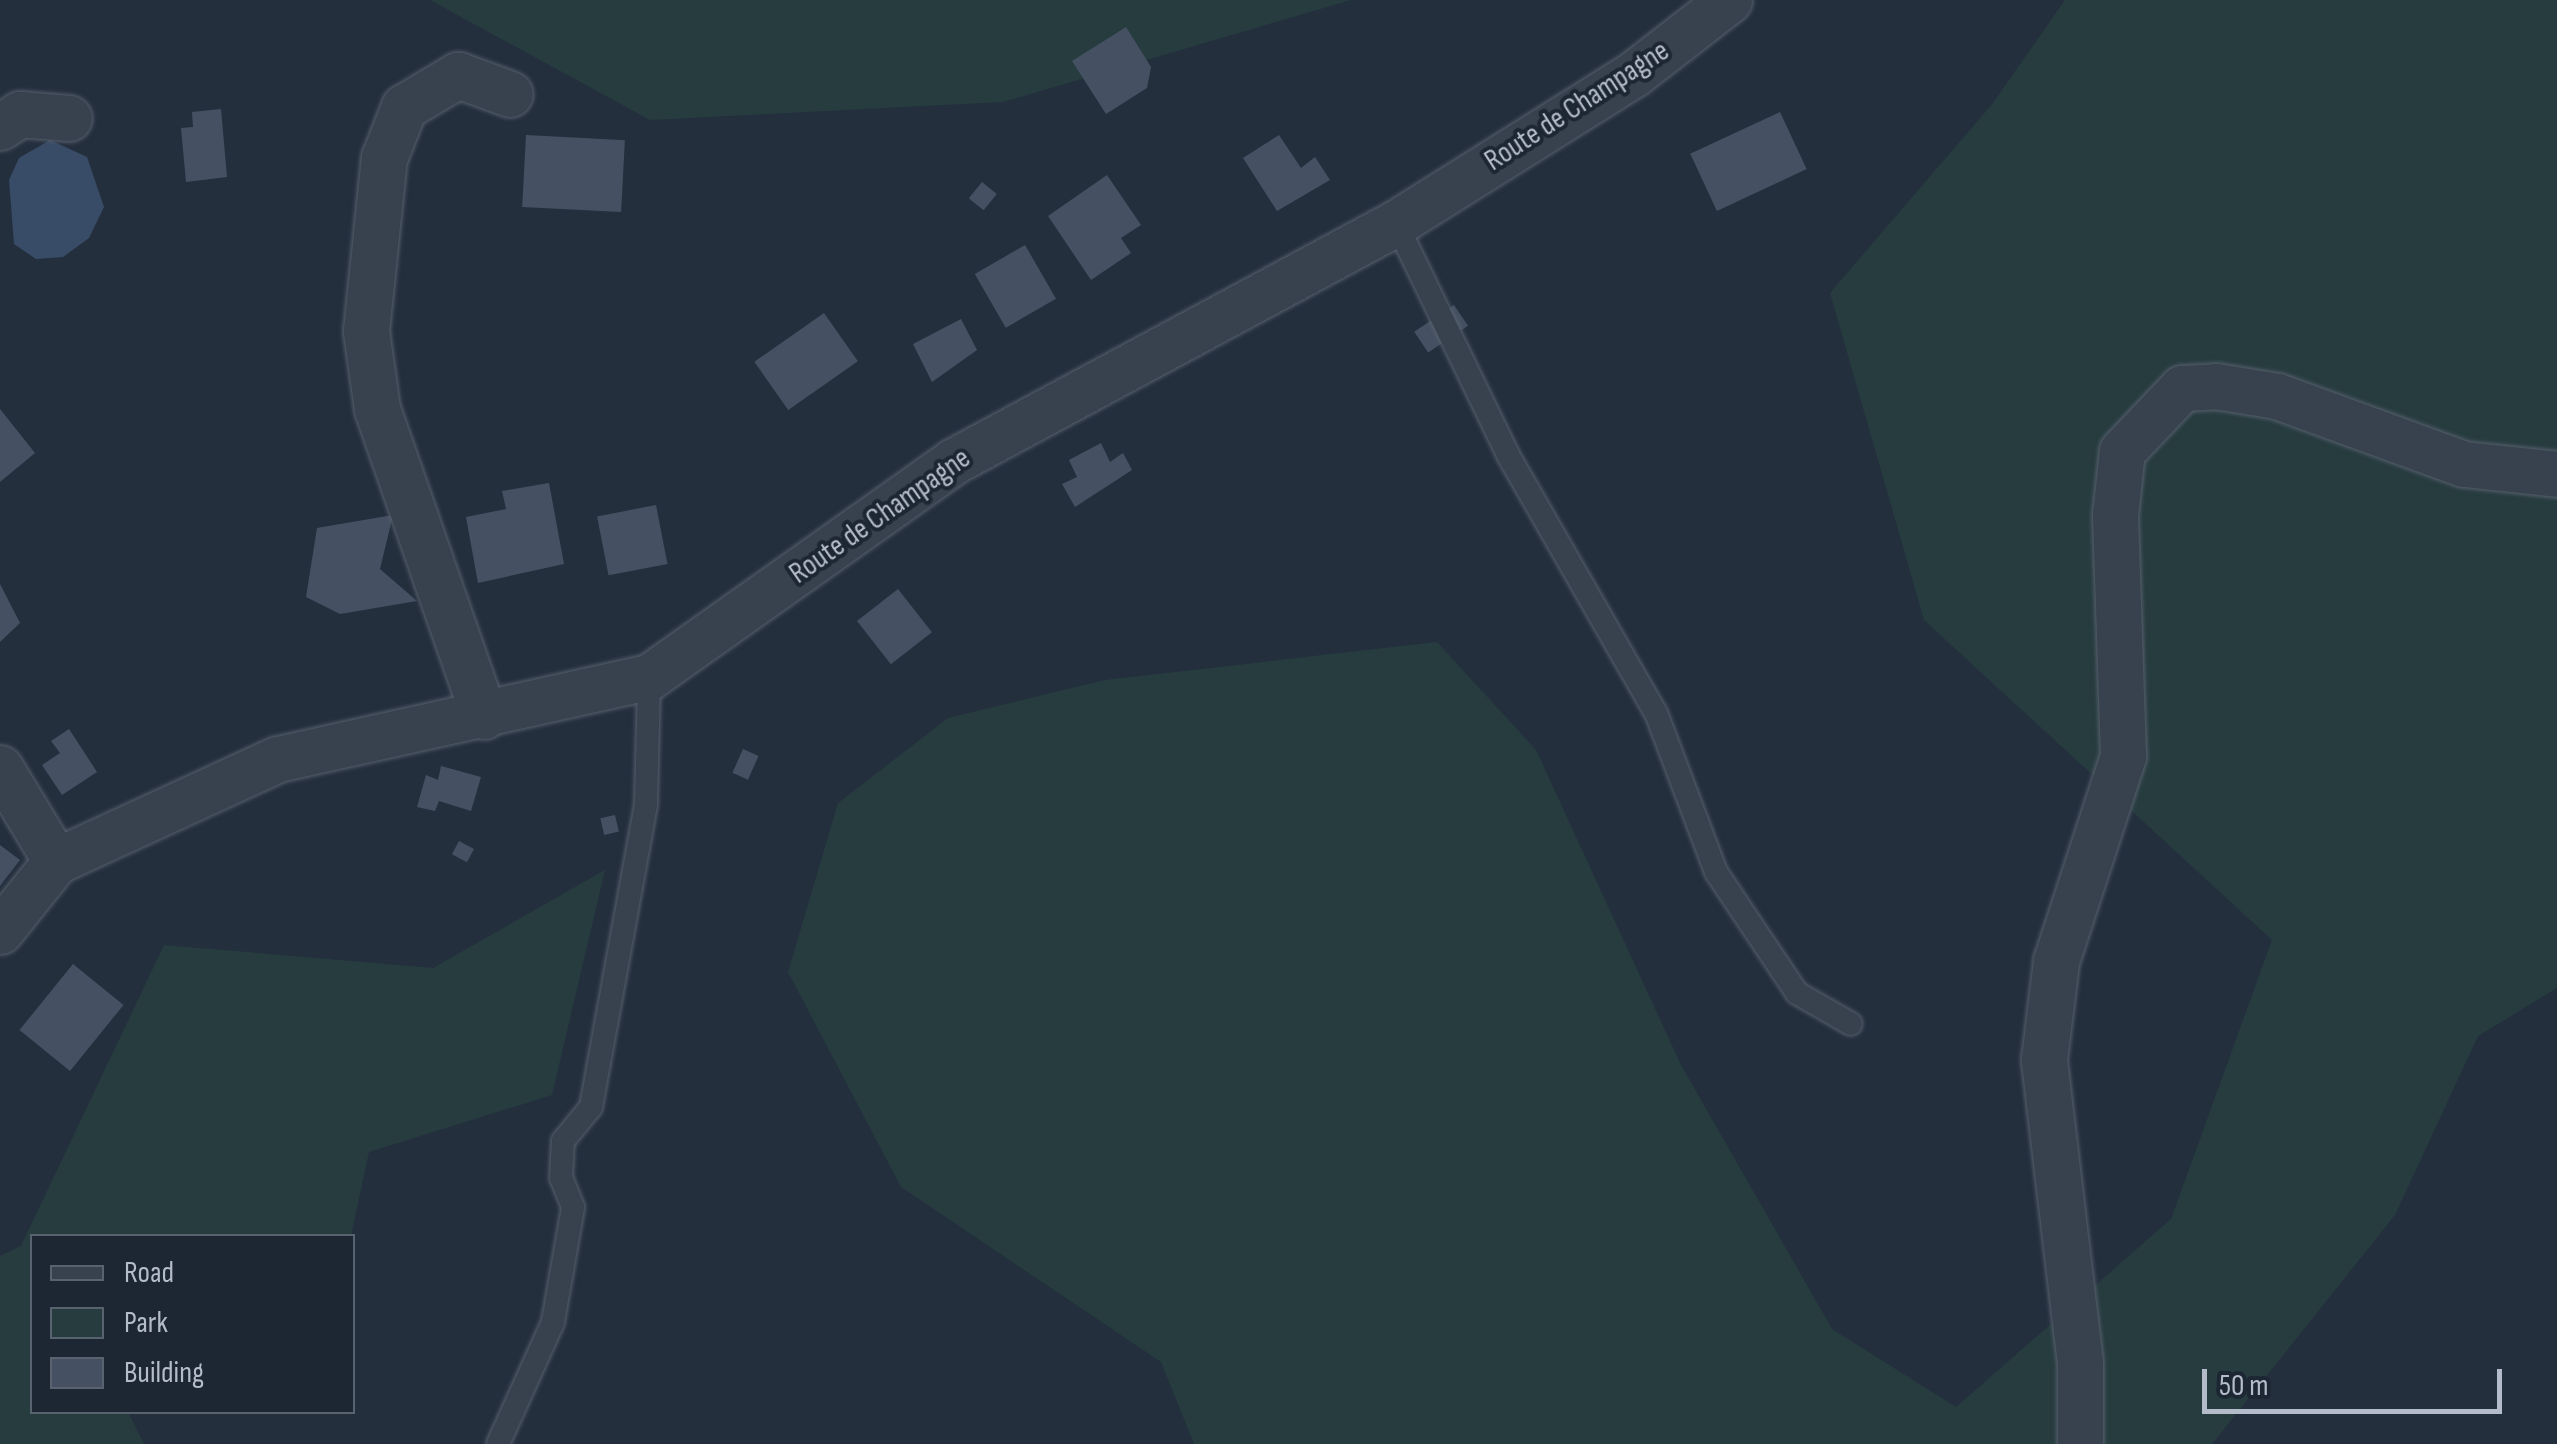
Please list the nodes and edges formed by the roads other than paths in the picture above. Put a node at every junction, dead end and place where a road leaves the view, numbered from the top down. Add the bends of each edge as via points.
1 (1728, 0) edge
2 (510, 94) dead end
3 (70, 118) dead end
4 (0, 127) edge
5 (1396, 223) junction
6 (2557, 474) edge
7 (650, 677) junction
8 (484, 716) junction
9 (0, 768) edge
10 (56, 862) junction
11 (0, 930) edge
12 (1851, 1024) dead end
13 (498, 1444) edge
14 (2080, 1444) edge

1 - 5 street, Route de Champagne via 1635,73
2 - 8 street via 458,75 404,106 384,158 366,331 377,409
3 - 4 street via 20,114
5 - 7 street, Route de Champagne via 954,461
5 - 12 lane via 1508,454 1656,713 1716,872 1798,993
6 - 14 street via 2464,464 2277,396 2216,386 2182,388 2122,451 2115,515 2124,756 2056,961 2044,1059 2080,1363
7 - 8 street, Route de Champagne
7 - 13 lane via 646,804 590,1107 563,1141 561,1178 572,1207 553,1322
8 - 10 street, Route de Champagne via 278,758
9 - 10 street
10 - 11 street, Route de Champagne

